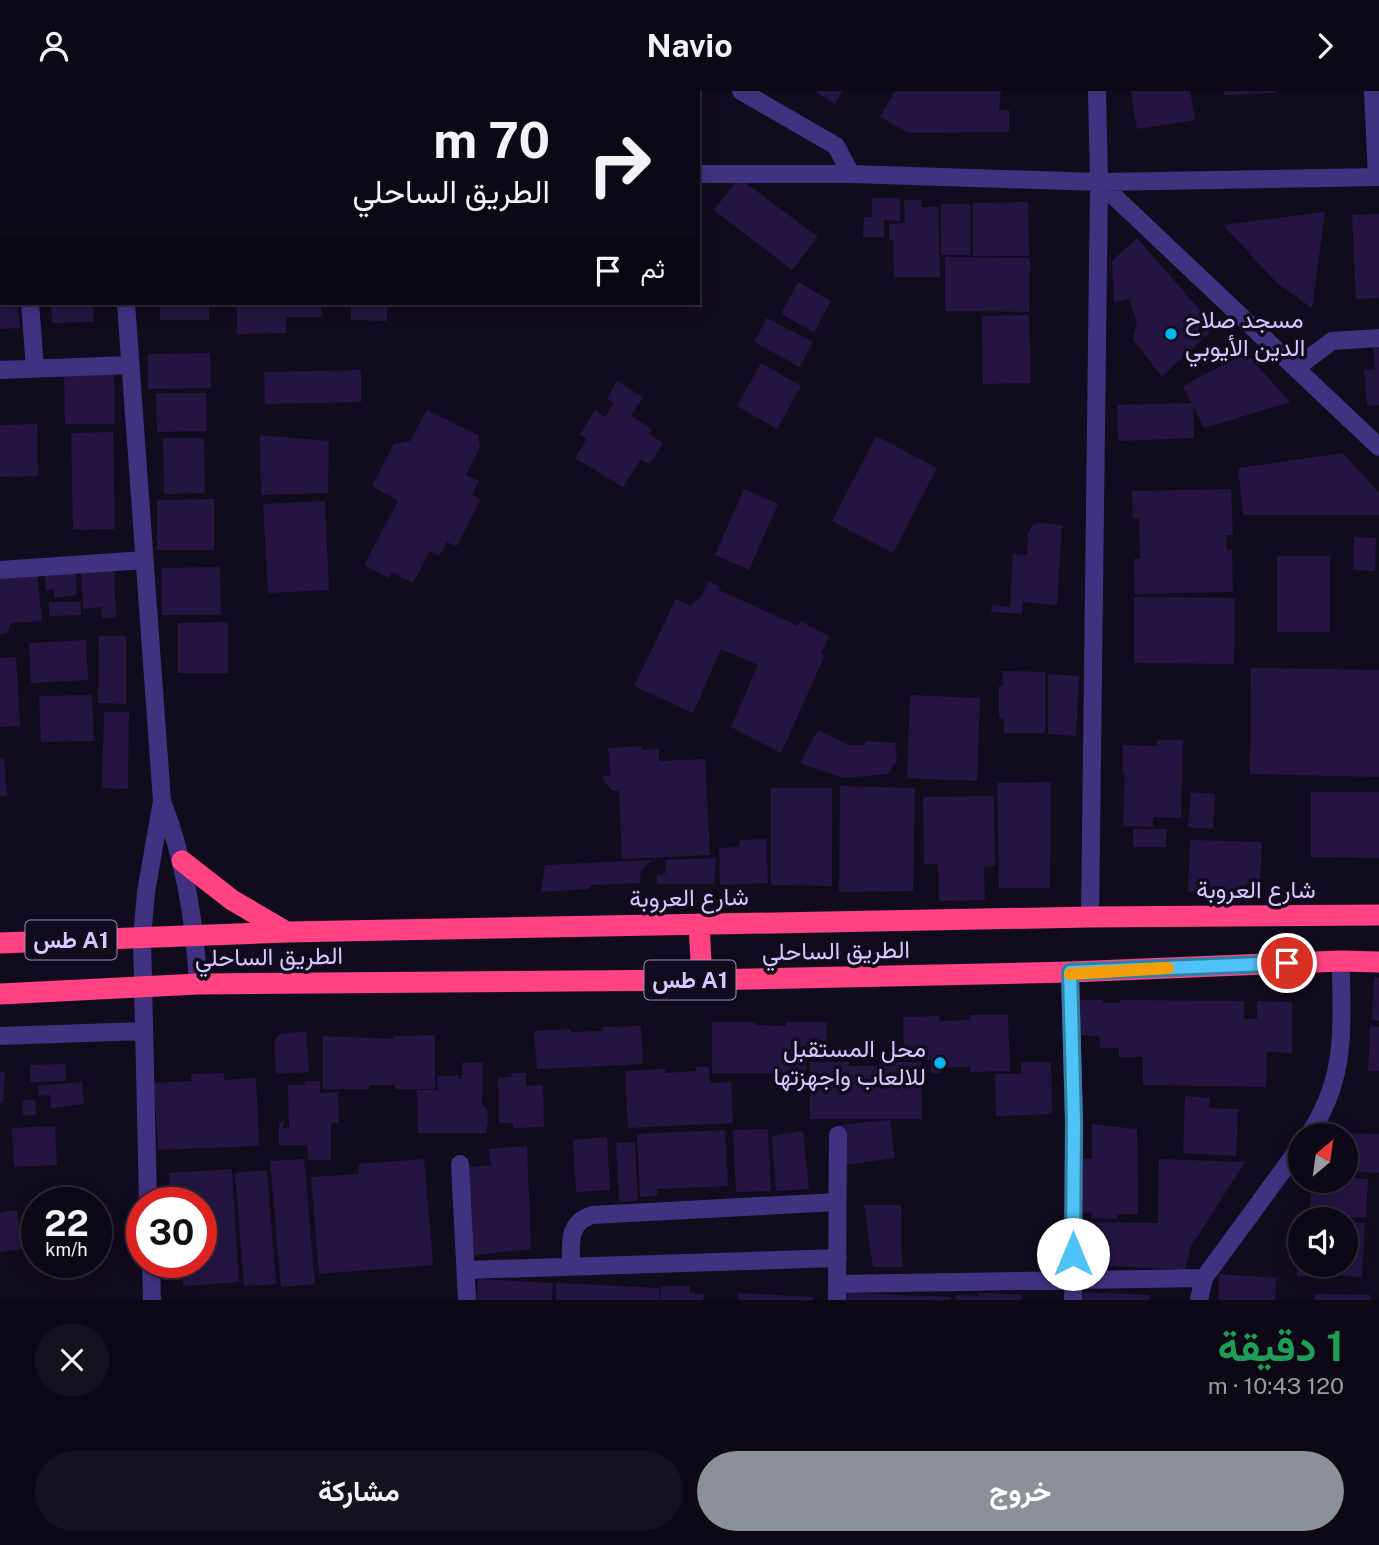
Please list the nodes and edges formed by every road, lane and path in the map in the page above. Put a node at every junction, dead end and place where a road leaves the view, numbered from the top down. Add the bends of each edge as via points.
1 (741, 91) edge
2 (1097, 91) edge
3 (1373, 91) edge
4 (851, 173) junction
5 (700, 174) edge
6 (1378, 177) edge
7 (1099, 182) junction
8 (30, 305) edge
9 (126, 305) edge
10 (1379, 338) edge
11 (130, 365) junction
12 (35, 368) junction
13 (1296, 368) junction
14 (0, 370) edge
15 (1379, 447) edge
16 (144, 560) junction
17 (0, 570) edge
18 (162, 801) junction
19 (182, 861) junction
20 (1379, 915) edge
21 (1090, 917) junction
22 (699, 924) junction
23 (287, 932) junction
24 (195, 935) junction
25 (142, 938) junction
26 (0, 943) edge
27 (1341, 961) junction
28 (1379, 962) edge
29 (1070, 972) junction
30 (702, 980) junction
31 (198, 984) junction
32 (143, 987) junction
33 (0, 994) edge
34 (143, 1031) junction
35 (0, 1036) edge
36 (1316, 1123) edge
37 (838, 1135) dead end
38 (1288, 1163) edge
39 (460, 1164) dead end
40 (148, 1187) edge
41 (837, 1202) junction
42 (838, 1258) junction
43 (571, 1266) junction
44 (466, 1270) junction
45 (151, 1278) edge
46 (1204, 1278) junction
47 (1073, 1281) junction
48 (837, 1292) edge
49 (152, 1300) edge
50 (467, 1300) edge
51 (1073, 1300) edge
52 (1199, 1300) edge

1 - 4 street via 836,146
2 - 7 street
3 - 6 street
4 - 5 street
4 - 7 street
6 - 7 street
7 - 13 street
7 - 21 street
8 - 12 street
9 - 11 street
10 - 13 street via 1332,341
11 - 12 street
11 - 16 street
12 - 14 street
13 - 15 street
16 - 17 street
16 - 18 street
18 - 19 street
18 - 25 street
19 - 23 highway via 232,900
19 - 24 street
20 - 21 highway, شارع العروبة / طس A1
21 - 22 highway, شارع العروبة / طس A1
22 - 23 highway, شارع العروبة / طس A1
22 - 30 highway
23 - 24 highway, شارع العروبة / طس A1
24 - 25 highway, شارع العروبة / طس A1
24 - 31 street
25 - 26 highway, شارع العروبة / طس A1
25 - 32 street
27 - 28 highway, الطريق الساحلي / طس A1
27 - 29 highway, الطريق الساحلي / طس A1
27 - 36 street via 1339,1066
29 - 30 highway, الطريق الساحلي / طس A1
29 - 47 street
30 - 31 highway, الطريق الساحلي / طس A1
31 - 32 highway, الطريق الساحلي / طس A1
32 - 33 highway, الطريق الساحلي / طس A1
32 - 34 street
34 - 35 street
34 - 40 street
37 - 41 street
38 - 46 street
39 - 44 street
41 - 42 street
41 - 43 street via 592,1215 573,1228
42 - 43 street
42 - 48 street
43 - 44 street
44 - 50 street
45 - 49 street
46 - 47 street
46 - 52 street
47 - 48 street
47 - 51 street

